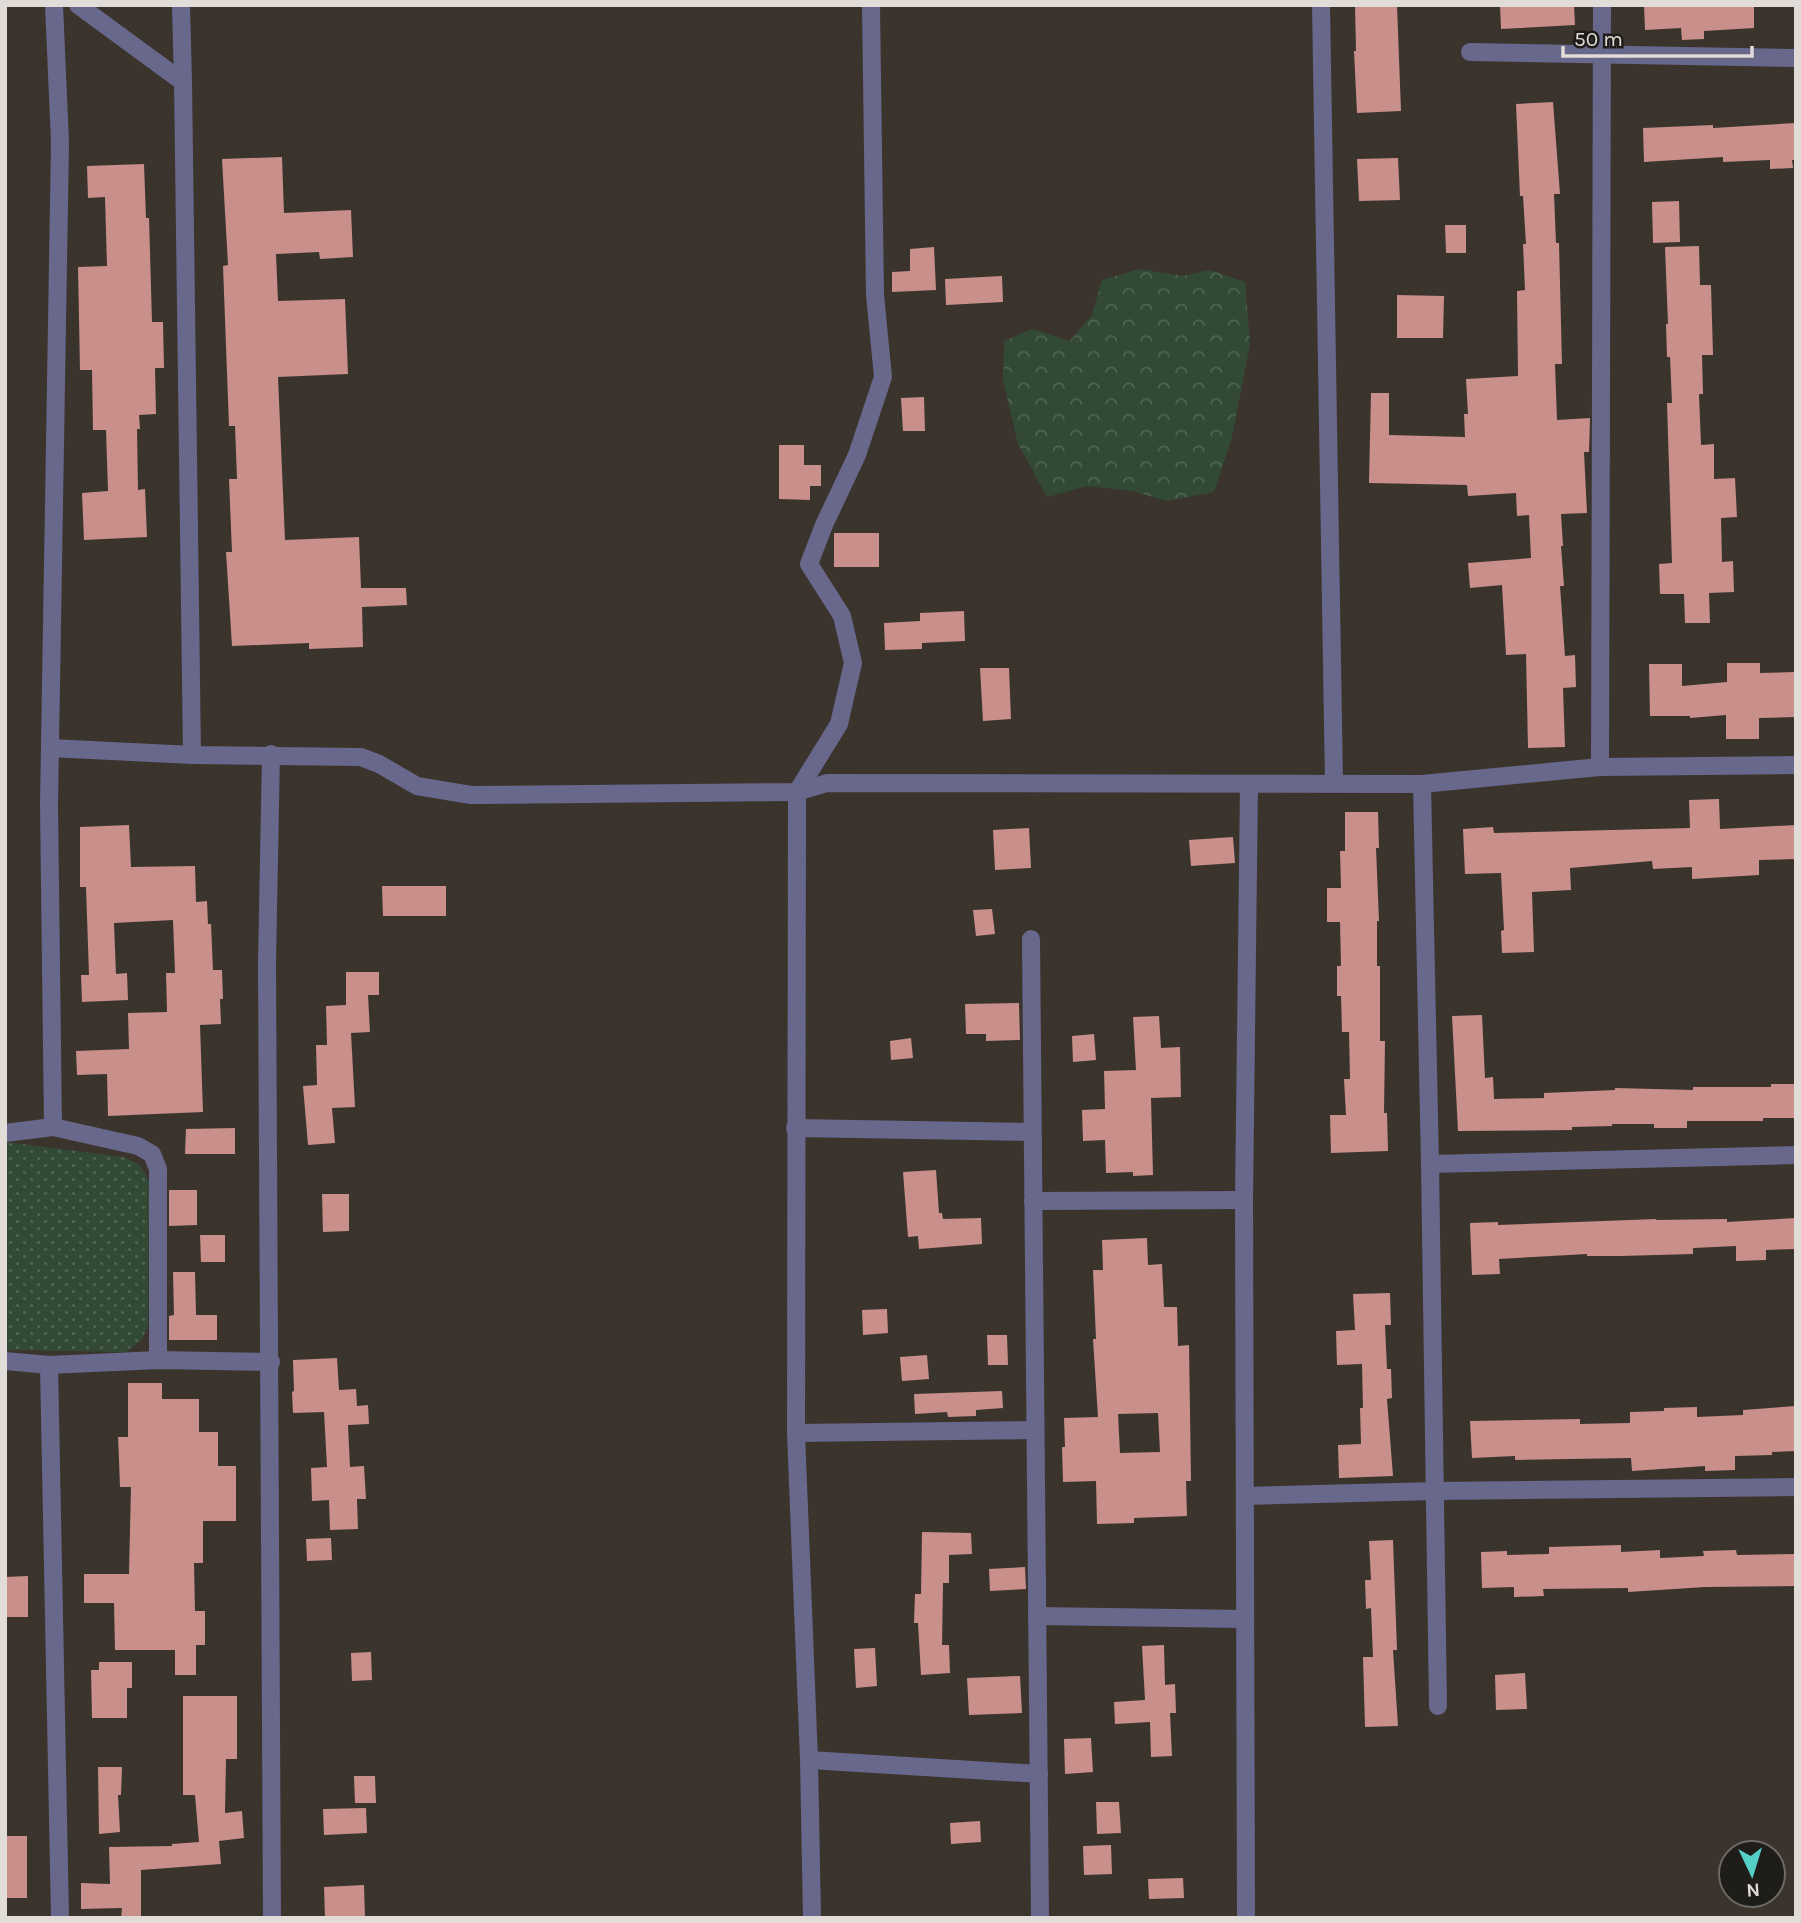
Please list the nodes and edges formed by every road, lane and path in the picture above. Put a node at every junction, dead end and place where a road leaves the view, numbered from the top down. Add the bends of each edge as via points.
1 (54, 5) edge
2 (78, 5) edge
3 (181, 5) edge
4 (871, 5) edge
5 (1321, 5) edge
6 (1602, 5) edge
7 (1469, 52) dead end
8 (1602, 54) junction
9 (1796, 58) edge
10 (183, 82) junction
11 (50, 748) junction
12 (271, 754) junction
13 (192, 755) junction
14 (1796, 765) edge
15 (1600, 767) junction
16 (1334, 783) junction
17 (1422, 784) junction
18 (1249, 785) junction
19 (797, 792) junction
20 (1031, 939) dead end
21 (52, 1126) junction
22 (795, 1128) junction
23 (1032, 1132) junction
24 (5, 1133) edge
25 (1796, 1156) edge
26 (1430, 1164) junction
27 (1244, 1200) junction
28 (1033, 1201) junction
29 (158, 1360) junction
30 (5, 1361) edge
31 (271, 1362) junction
32 (49, 1365) junction
33 (1035, 1430) junction
34 (796, 1433) junction
35 (1796, 1487) edge
36 (1435, 1491) junction
37 (1245, 1496) junction
38 (1037, 1616) junction
39 (1245, 1619) junction
40 (1438, 1706) dead end
41 (809, 1760) junction
42 (1039, 1774) junction
43 (60, 1918) edge
44 (272, 1918) edge
45 (812, 1918) edge
46 (1040, 1918) edge
47 (1245, 1918) edge

1 - 11 street via 60,142
2 - 10 street
3 - 10 street
4 - 19 street via 875,295 883,377 857,455 809,564 842,616 853,663 839,724
5 - 16 street
6 - 8 street
7 - 8 street
8 - 9 street
8 - 15 street
10 - 13 street
11 - 13 street
11 - 21 street
12 - 13 street
12 - 19 street via 360,757 417,786 471,794
12 - 31 street via 267,963
14 - 15 street
15 - 17 street
16 - 17 street
16 - 18 street
17 - 26 street
18 - 19 street via 827,783
18 - 27 street
19 - 22 street
20 - 23 street
21 - 24 street
21 - 29 street via 138,1146 152,1154 158,1169
22 - 23 street
22 - 34 street
23 - 28 street
25 - 26 street
26 - 36 street
27 - 28 street
27 - 37 street
28 - 33 street
29 - 31 street
29 - 32 street
30 - 32 street
31 - 44 street
32 - 43 street
33 - 34 street
33 - 38 street
34 - 41 street
35 - 36 street
36 - 37 street
36 - 40 street
37 - 39 street
38 - 39 street
38 - 42 street
39 - 47 street
41 - 42 street
41 - 45 street
42 - 46 street

